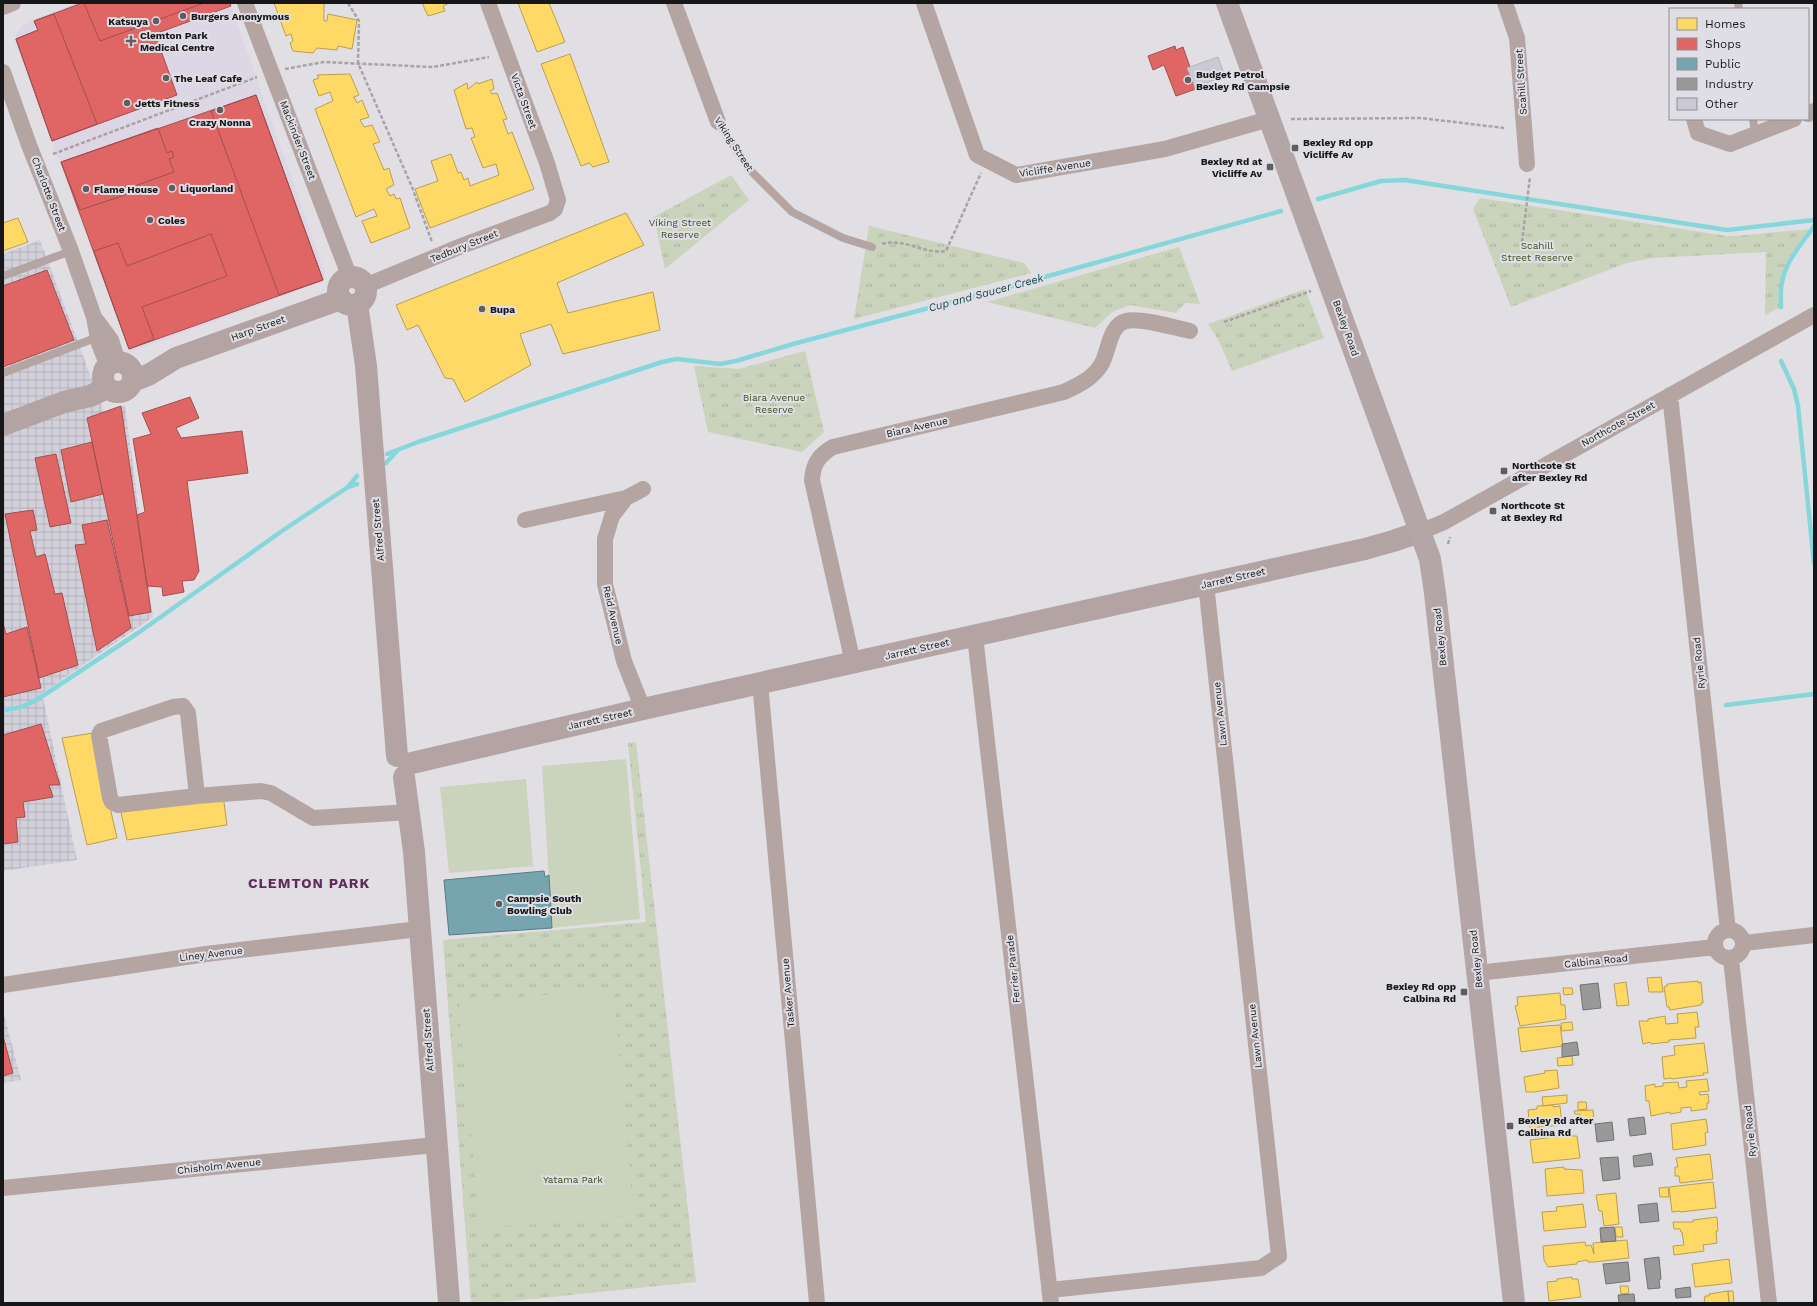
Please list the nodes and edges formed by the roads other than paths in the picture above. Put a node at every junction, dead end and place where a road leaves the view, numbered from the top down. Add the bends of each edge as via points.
1 (13, 3) edge
2 (245, 3) edge
3 (488, 3) edge
4 (674, 3) edge
5 (924, 3) edge
6 (1227, 3) edge
7 (1504, 3) edge
8 (3, 7) edge
9 (3, 72) edge
10 (1269, 119) junction
11 (1694, 120) edge
12 (1789, 120) edge
13 (718, 122) joint
14 (1754, 127) edge
15 (1527, 164) dead end
16 (558, 200) joint
17 (872, 247) road end
18 (71, 251) junction
19 (3, 276) edge
20 (353, 292) junction
21 (1814, 315) edge
22 (94, 317) junction
23 (1190, 331) dead end
24 (98, 337) junction
25 (3, 373) edge
26 (116, 373) junction
27 (1670, 395) junction
28 (3, 425) edge
29 (643, 488) dead end
30 (626, 498) junction
31 (525, 520) dead end
32 (1420, 532) junction
33 (1206, 584) junction
34 (975, 636) junction
35 (853, 663) junction
36 (760, 683) junction
37 (643, 710) junction
38 (404, 765) junction
39 (197, 796) junction
40 (410, 812) junction
41 (419, 929) junction
42 (1728, 930) junction
43 (1814, 936) edge
44 (1744, 943) junction
45 (1716, 947) junction
46 (1731, 959) junction
47 (1477, 973) junction
48 (3, 985) edge
49 (435, 1145) junction
50 (3, 1188) edge
51 (1050, 1296) edge
52 (449, 1303) edge
53 (817, 1303) edge
54 (1514, 1303) edge
55 (1769, 1303) edge

1 - 8 street
2 - 20 street, Mackinder Street
3 - 16 street, Victa Street via 547,163
4 - 13 street, Viking Street
5 - 10 street, Vicliffe Avenue via 977,155 1016,175 1165,149
6 - 10 main road, Bexley Road
7 - 15 street, Scahill Street via 1517,38
9 - 18 street, Charlotte Street
10 - 32 main road, Bexley Road
11 - 14 street via 1698,133 1730,144
12 - 14 street
13 - 17 lane, Viking Street via 749,169 792,212 843,238
16 - 20 street, Tedbury Street via 555,209 550,213 464,245
18 - 19 lane
18 - 22 street, Charlotte Street
20 - 26 street, Harp Street via 176,358 150,374
20 - 38 street, Alfred Street via 365,359
21 - 27 street, Northcote Street
22 - 24 street, Charlotte Street
22 - 26 street, Charlotte Street via 111,340
23 - 35 street, Biara Avenue via 1136,320 1125,321 1116,328 1101,365 1085,382 1064,392 833,447 823,453 816,460 812,480
24 - 25 lane
24 - 26 street, Charlotte Street
26 - 28 street, Harp Street via 90,396 64,402
27 - 32 street, Northcote Street via 1444,522
27 - 42 street, Ryrie Road
29 - 30 street, Reid Avenue
30 - 31 street, Reid Avenue
30 - 37 street, Reid Avenue via 612,516 606,539 605,584 624,661
32 - 33 street, Jarrett Street via 1394,542
32 - 47 main road, Bexley Road via 1430,559 1435,593
33 - 34 street, Jarrett Street
33 - 51 street, Lawn Avenue via 1279,1256 1261,1268
34 - 35 street, Jarrett Street
34 - 51 street, Ferrier Parade
35 - 36 street, Jarrett Street
36 - 37 street, Jarrett Street
36 - 53 street, Tasker Avenue
37 - 38 street, Jarrett Street
38 - 40 street, Alfred Street
39 - 39 street via 118,805 112,802 99,735 101,731 183,706 188,713
39 - 40 street via 261,791 271,793 313,818
40 - 41 street, Alfred Street
41 - 48 street, Liney Avenue via 206,954
41 - 49 street, Alfred Street
42 - 44 street via 1737,933
42 - 45 street via 1718,936
43 - 44 street
44 - 46 street via 1742,952
45 - 46 street via 1722,956
45 - 47 street, Calbina Road
46 - 55 street, Ryrie Road
47 - 54 main road, Bexley Road
49 - 50 street, Chisholm Avenue
49 - 52 street, Alfred Street

